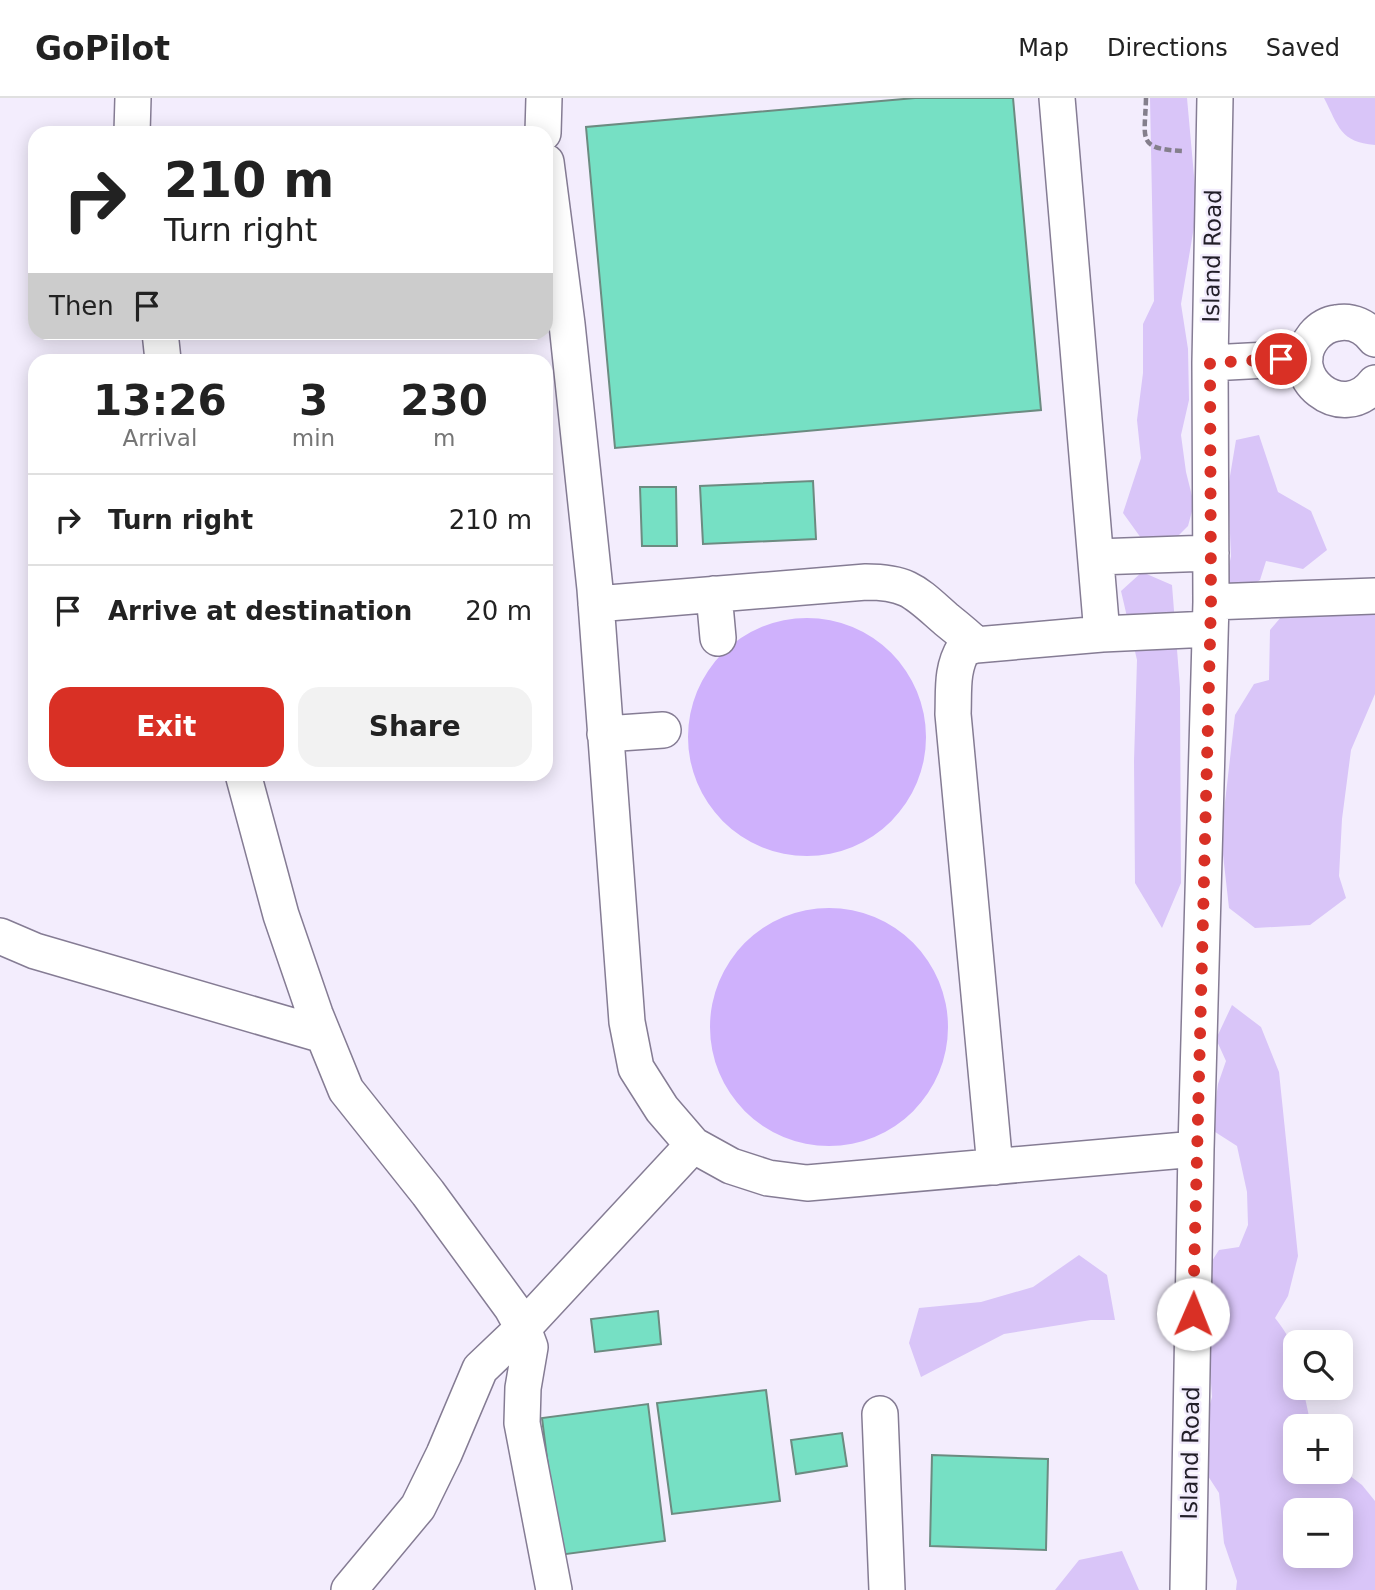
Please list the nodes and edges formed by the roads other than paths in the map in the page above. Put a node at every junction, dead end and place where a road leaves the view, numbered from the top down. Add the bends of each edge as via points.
1 (133, 98) edge
2 (544, 98) edge
3 (1057, 98) edge
4 (1215, 98) edge
5 (132, 126) edge
6 (543, 126) edge
7 (553, 216) edge
8 (1375, 339) edge
9 (1305, 358) junction
10 (1210, 363) junction
11 (1375, 383) edge
12 (1211, 553) junction
13 (1096, 557) junction
14 (714, 594) junction
15 (1375, 596) edge
16 (596, 604) junction
17 (1210, 616) junction
18 (1102, 634) junction
19 (718, 638) dead end
20 (976, 645) junction
21 (663, 730) dead end
22 (606, 734) junction
23 (245, 781) edge
24 (0, 936) edge
25 (323, 1035) junction
26 (693, 1145) junction
27 (1196, 1149) junction
28 (995, 1167) junction
29 (523, 1328) junction
30 (880, 1414) dead end
31 (349, 1590) edge
32 (554, 1590) edge
33 (887, 1590) edge
34 (1188, 1590) edge

1 - 5 street
2 - 6 street
3 - 13 street
4 - 10 street, Island Road
7 - 16 street
8 - 9 street via 1359,325 1336,323 1312,339
9 - 10 street
9 - 11 street via 1306,372 1324,395 1352,399
10 - 12 street, Island Road
12 - 13 street
12 - 17 street, Island Road
13 - 18 street
14 - 16 street
14 - 19 street
14 - 20 street via 889,582 932,604
15 - 17 street
16 - 22 street
17 - 18 street
17 - 27 street, Island Road
18 - 20 street
20 - 28 street via 964,648 957,659 953,714
21 - 22 street
22 - 26 street via 627,1023 636,1068
23 - 25 street via 281,915
24 - 25 street via 35,951
25 - 29 street via 346,1090 429,1193
26 - 28 street via 731,1166 768,1178 807,1183
26 - 29 street
27 - 28 street
27 - 34 street, Island Road
29 - 31 street via 480,1369 418,1507
29 - 32 street via 530,1348 522,1423
30 - 33 street

